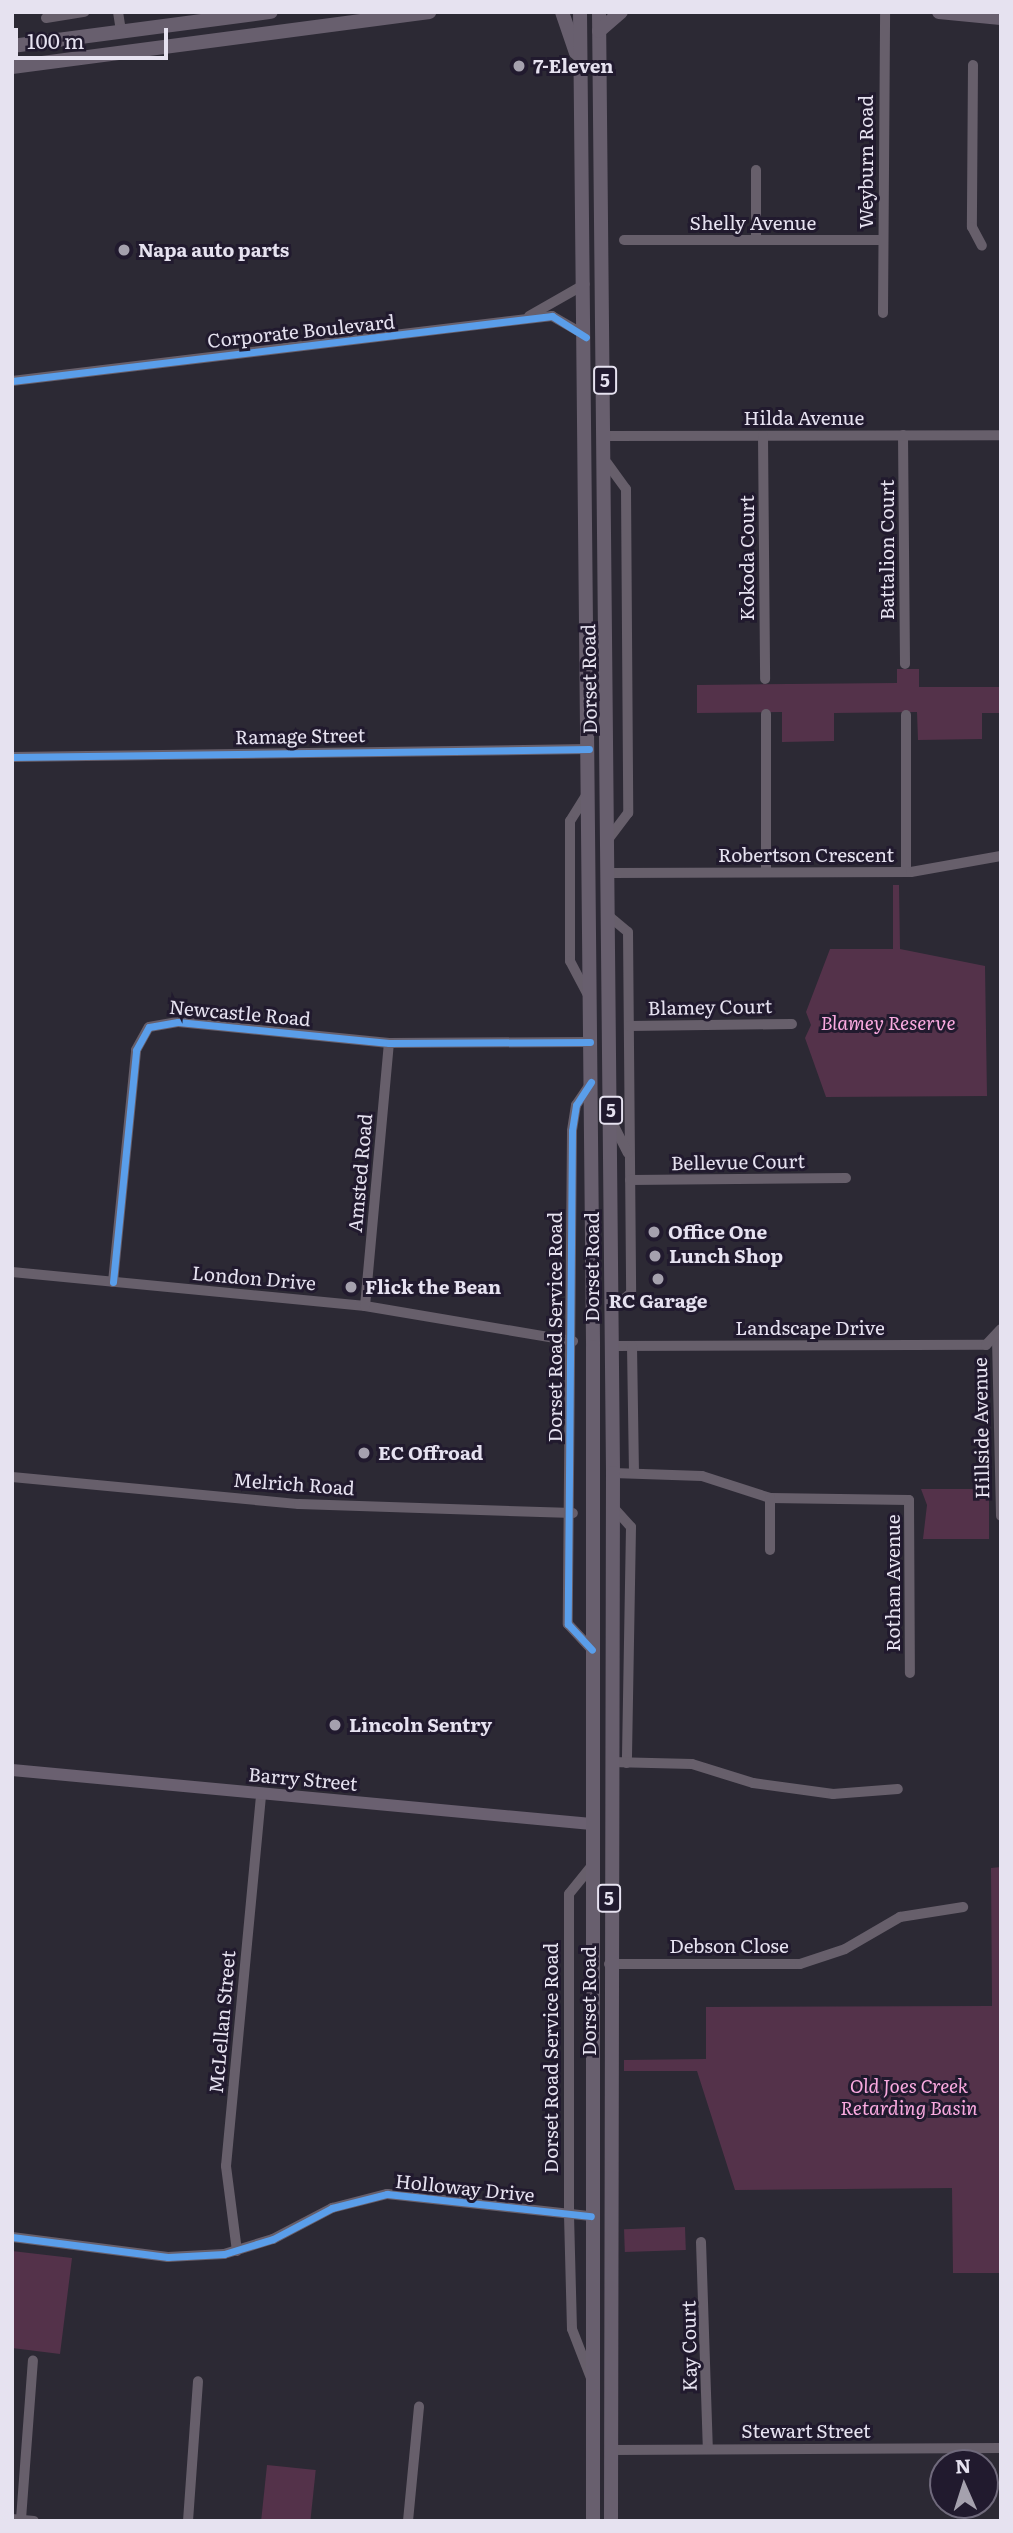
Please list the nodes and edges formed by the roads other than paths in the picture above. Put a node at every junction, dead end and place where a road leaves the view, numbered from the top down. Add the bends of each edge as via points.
1 (85, 12) edge
2 (118, 12) edge
3 (271, 12) edge
4 (429, 12) edge
5 (562, 12) edge
6 (580, 12) edge
7 (599, 12) edge
8 (621, 12) edge
9 (885, 12) edge
10 (939, 12) edge
11 (46, 18) dead end
12 (1001, 18) edge
13 (599, 31) junction
14 (121, 32) junction
15 (12, 46) edge
16 (123, 51) junction
17 (581, 64) junction
18 (972, 65) dead end
19 (12, 67) edge
20 (756, 170) dead end
21 (624, 240) dead end
22 (756, 240) junction
23 (883, 240) junction
24 (982, 246) dead end
25 (586, 282) junction
26 (883, 313) dead end
27 (519, 321) junction
28 (586, 337) junction
29 (12, 381) edge
30 (904, 435) junction
31 (1001, 435) edge
32 (587, 436) junction
33 (607, 436) junction
34 (763, 436) junction
35 (607, 463) junction
36 (607, 594) junction
37 (588, 608) junction
38 (905, 664) dead end
39 (765, 679) dead end
40 (766, 715) dead end
41 (906, 715) dead end
42 (589, 748) junction
43 (609, 748) junction
44 (12, 757) edge
45 (589, 792) junction
46 (610, 837) junction
47 (1001, 856) edge
48 (766, 872) junction
49 (906, 872) junction
50 (589, 873) junction
51 (610, 873) junction
52 (610, 917) junction
53 (590, 999) junction
54 (792, 1024) dead end
55 (629, 1026) junction
56 (590, 1042) junction
57 (389, 1043) junction
58 (591, 1082) junction
59 (611, 1119) junction
60 (629, 1155) junction
61 (846, 1178) dead end
62 (630, 1181) junction
63 (12, 1272) edge
64 (113, 1282) junction
65 (365, 1306) junction
66 (611, 1310) junction
67 (999, 1334) edge
68 (573, 1341) junction
69 (612, 1346) junction
70 (632, 1346) junction
71 (593, 1347) junction
72 (613, 1473) junction
73 (634, 1473) junction
74 (12, 1477) edge
75 (770, 1498) junction
76 (613, 1507) junction
77 (573, 1513) junction
78 (1001, 1516) edge
79 (770, 1550) dead end
80 (611, 1641) junction
81 (592, 1650) junction
82 (910, 1673) dead end
83 (611, 1762) junction
84 (627, 1763) junction
85 (12, 1770) edge
86 (898, 1789) dead end
87 (261, 1795) junction
88 (591, 1824) junction
89 (610, 1825) junction
90 (590, 1868) junction
91 (963, 1907) dead end
92 (608, 1964) junction
93 (569, 2215) junction
94 (591, 2216) junction
95 (12, 2237) edge
96 (701, 2242) dead end
97 (237, 2251) junction
98 (33, 2360) dead end
99 (591, 2378) junction
100 (198, 2381) dead end
101 (419, 2407) dead end
102 (1001, 2448) edge
103 (611, 2449) junction
104 (708, 2449) junction
105 (592, 2450) junction
106 (17, 2519) edge
107 (33, 2521) edge
108 (188, 2521) edge
109 (408, 2521) edge
110 (593, 2521) edge
111 (611, 2521) edge

1 - 11 street
2 - 14 street
3 - 14 main road
4 - 16 main road
5 - 17 main road
6 - 17 main road, Dorset Road / 5
7 - 13 main road, Dorset Road / 5
8 - 13 main road
9 - 23 street, Weyburn Road
10 - 12 main road
13 - 33 main road, Dorset Road / 5
14 - 15 main road
14 - 16 main road
16 - 19 main road
17 - 25 main road, Dorset Road / 5
18 - 24 street via 972,227
20 - 22 street
21 - 22 street, Shelly Avenue
22 - 23 street, Shelly Avenue
23 - 26 street, Weyburn Road
25 - 27 street, Corporate Boulevard via 573,296
25 - 28 main road, Dorset Road / 5
27 - 28 street, Corporate Boulevard via 563,319
27 - 29 street, Corporate Boulevard
28 - 32 main road, Dorset Road / 5
30 - 31 street, Hilda Avenue
30 - 34 street, Hilda Avenue
30 - 38 street, Battalion Court
32 - 33 main road
32 - 37 main road, Dorset Road / 5
33 - 34 street, Hilda Avenue
33 - 35 main road, Dorset Road / 5
34 - 39 street, Kokoda Court
35 - 36 main road, Dorset Road / 5
35 - 46 street via 625,480 626,516 628,813
36 - 37 main road
36 - 43 main road, Dorset Road / 5
37 - 42 main road, Dorset Road / 5
40 - 48 street
41 - 49 street
42 - 43 main road
42 - 44 street, Ramage Street
42 - 45 main road, Dorset Road / 5
43 - 46 main road, Dorset Road / 5
45 - 50 main road, Dorset Road / 5
45 - 53 street via 570,821 570,961
46 - 51 main road, Dorset Road / 5
47 - 49 street, Robertson Crescent
48 - 49 street, Robertson Crescent
48 - 51 street, Robertson Crescent
50 - 51 main road
50 - 53 main road, Dorset Road / 5
51 - 52 main road, Dorset Road / 5
52 - 55 street via 628,932
52 - 59 main road, Dorset Road / 5
53 - 56 main road, Dorset Road / 5
54 - 55 street, Blamey Court
55 - 60 street
56 - 57 street, Newcastle Road
56 - 58 main road, Dorset Road / 5
57 - 64 street, Newcastle Road via 160,1021 140,1034
57 - 65 street, Amsted Road
58 - 68 street, Dorset Road Service Road via 573,1123
58 - 71 main road, Dorset Road / 5
59 - 60 street
59 - 66 main road, Dorset Road / 5
60 - 62 street
61 - 62 street, Bellevue Court
62 - 66 street via 631,1293
63 - 64 street, London Drive
64 - 65 street, London Drive
65 - 68 street, London Drive
66 - 69 main road, Dorset Road / 5
67 - 70 street, Landscape Drive via 986,1345
67 - 78 street, Hillside Avenue
68 - 77 street, Dorset Road Service Road
69 - 70 street, Landscape Drive
69 - 71 main road
69 - 72 main road, Dorset Road / 5
70 - 73 street
71 - 81 main road, Dorset Road / 5
72 - 73 street, Rothan Avenue
72 - 76 main road, Dorset Road / 5
73 - 75 street, Rothan Avenue via 702,1476
74 - 77 street, Melrich Road via 299,1504
75 - 79 street
75 - 82 street, Rothan Avenue via 909,1500
76 - 80 main road, Dorset Road / 5
76 - 84 street via 631,1527
77 - 81 street, Dorset Road Service Road via 568,1624
80 - 81 main road
80 - 83 main road, Dorset Road / 5
81 - 88 main road, Dorset Road / 5
83 - 84 street
83 - 89 main road, Dorset Road / 5
84 - 86 street via 692,1763 753,1783 834,1794
85 - 87 main road, Barry Street
87 - 88 main road, Barry Street
87 - 97 street, McLellan Street via 226,2166
88 - 89 main road
88 - 90 main road, Dorset Road / 5
89 - 92 main road, Dorset Road / 5
90 - 93 street, Dorset Road Service Road via 569,1894
90 - 94 main road, Dorset Road / 5
91 - 92 street, Debson Close via 900,1917 845,1949 800,1964
92 - 103 main road, Dorset Road / 5
93 - 94 street, Holloway Drive
93 - 97 street, Holloway Drive via 387,2194 332,2208
93 - 99 street, Dorset Road Service Road via 572,2329
94 - 99 main road, Dorset Road / 5
95 - 97 street, Holloway Drive via 167,2257
96 - 104 street, Kay Court
98 - 106 street
99 - 105 main road, Dorset Road / 5
100 - 108 street
101 - 109 street
102 - 104 street, Stewart Street
103 - 104 street, Stewart Street
103 - 105 main road
103 - 111 main road, Dorset Road / 5
105 - 110 main road, Dorset Road / 5
106 - 107 street

